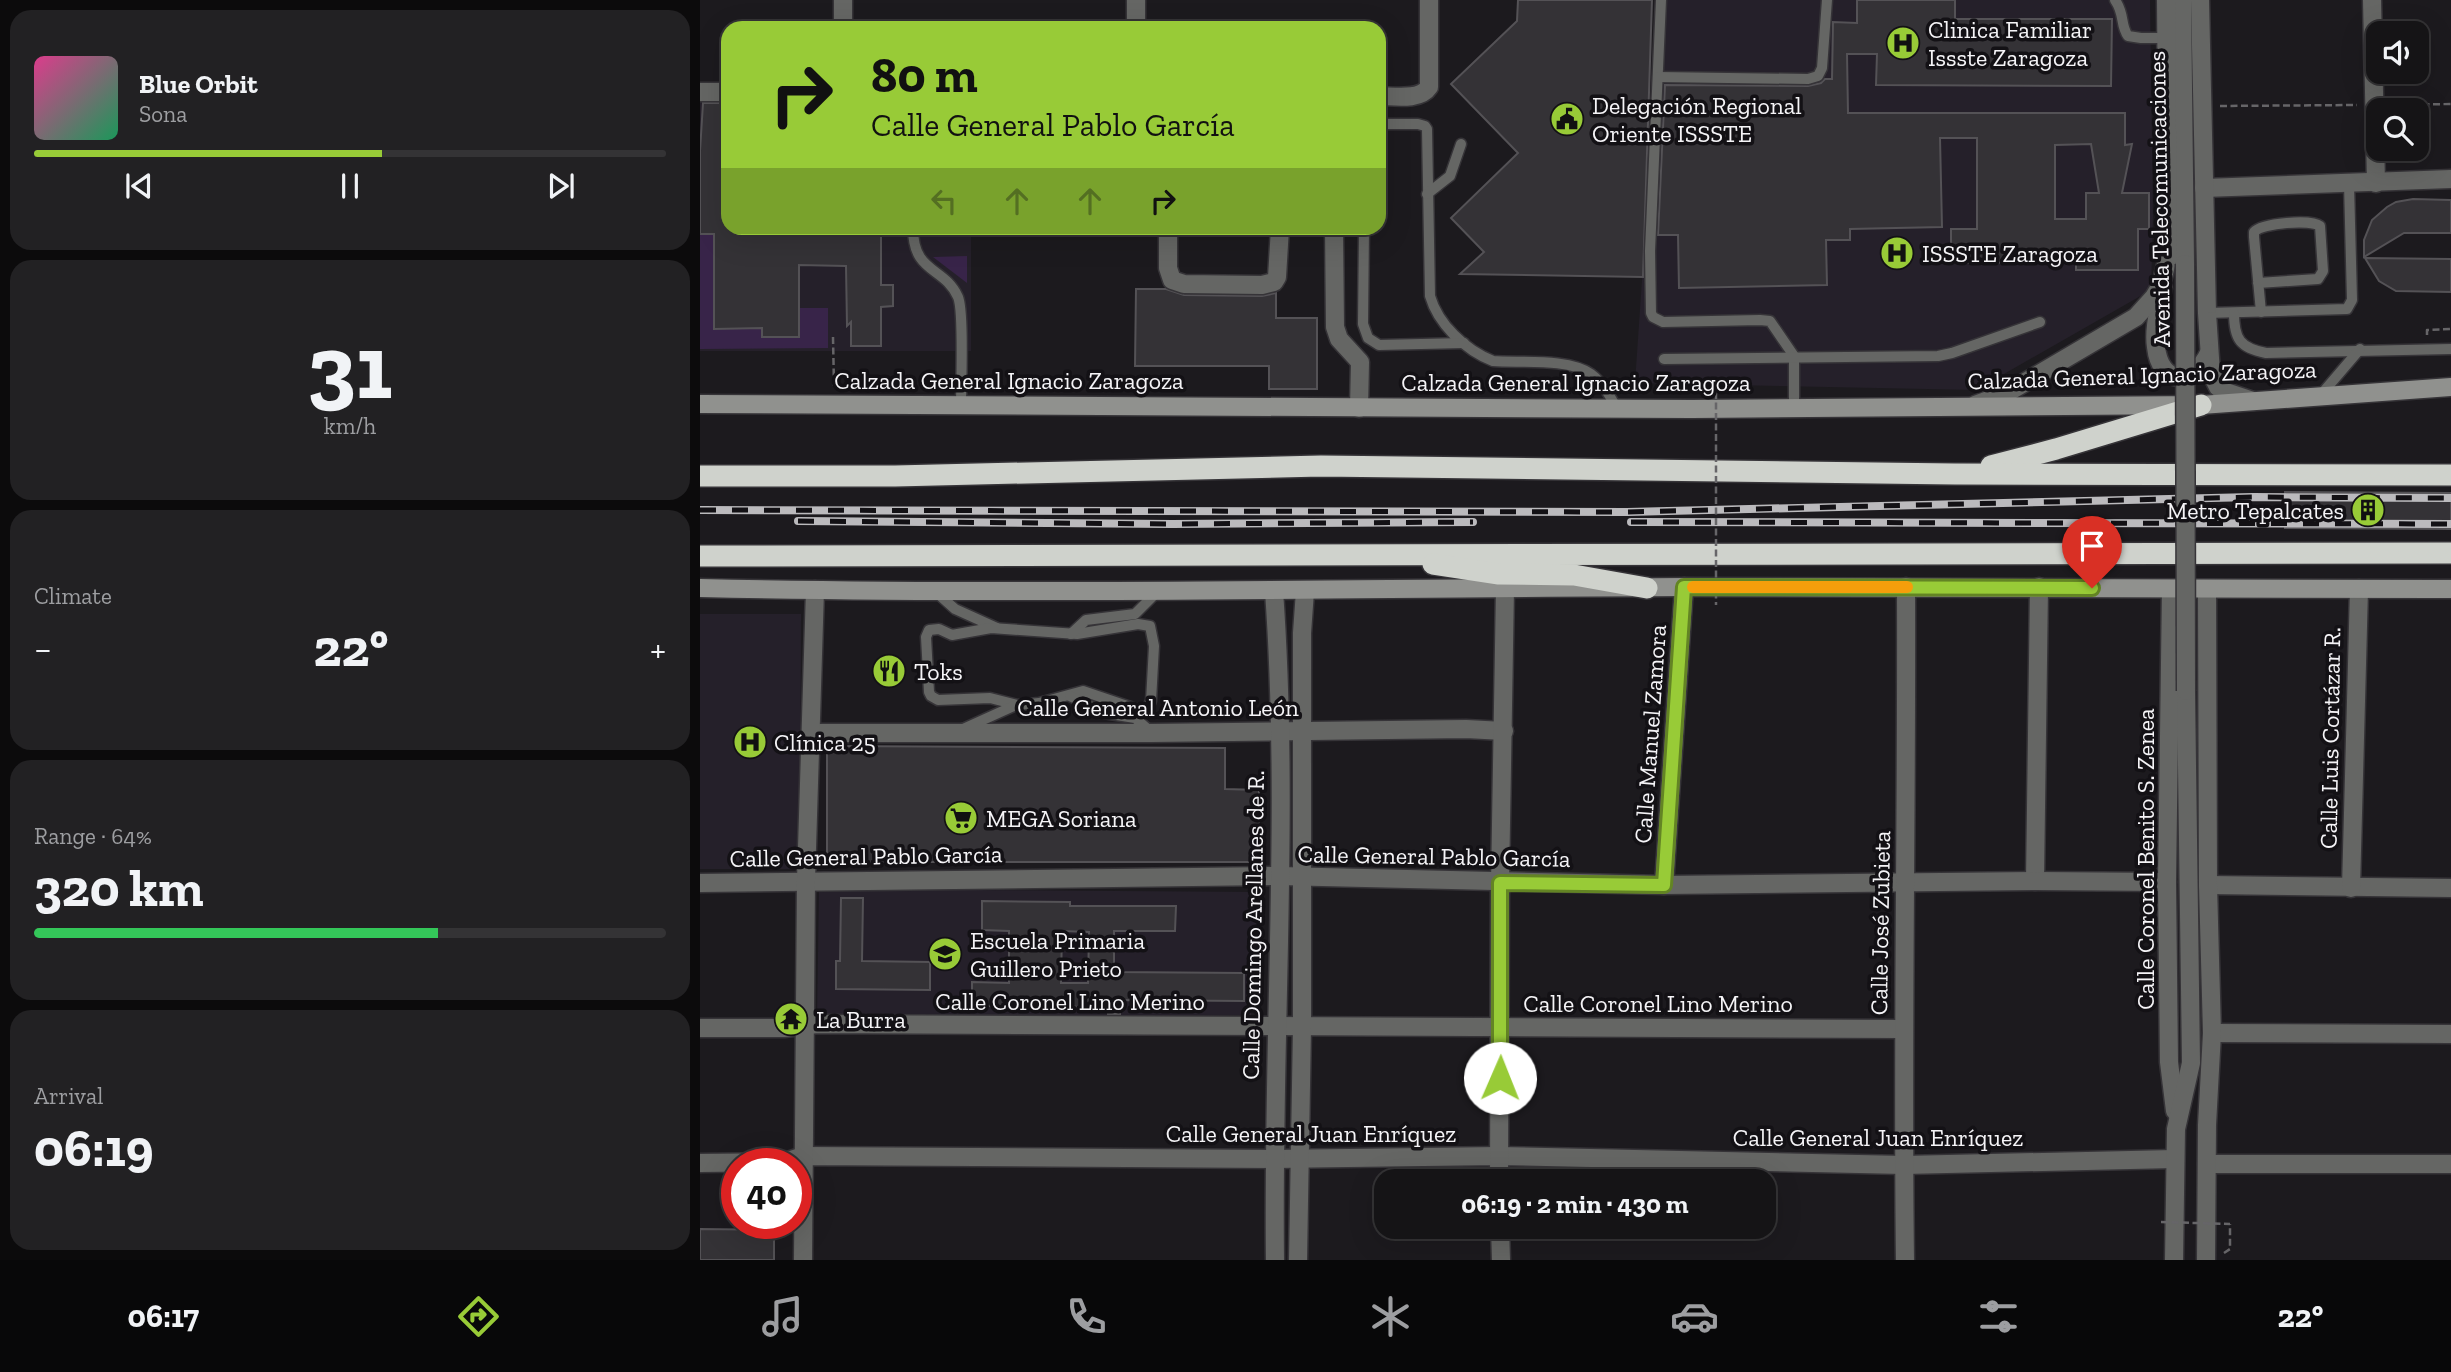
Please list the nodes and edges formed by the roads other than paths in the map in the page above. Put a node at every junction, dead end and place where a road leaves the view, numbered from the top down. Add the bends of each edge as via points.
1 (843, 0) edge
2 (1136, 0) edge
3 (1429, 0) edge
4 (1661, 0) edge
5 (1827, 0) edge
6 (2115, 0) edge
7 (2166, 0) edge
8 (2182, 0) edge
9 (2200, 0) edge
10 (2372, 0) edge
11 (843, 21) edge
12 (1136, 21) edge
13 (2167, 38) junction
14 (1658, 77) junction
15 (700, 92) edge
16 (721, 92) edge
17 (1386, 96) edge
18 (1386, 124) edge
19 (1461, 144) dead end
20 (2451, 179) edge
21 (2376, 183) junction
22 (2349, 184) junction
23 (2203, 188) junction
24 (1427, 194) junction
25 (913, 235) edge
26 (1168, 235) edge
27 (1280, 235) edge
28 (1334, 235) edge
29 (1364, 235) edge
30 (2165, 276) junction
31 (2258, 283) junction
32 (2261, 312) junction
33 (2207, 313) junction
34 (2234, 313) junction
35 (2040, 322) dead end
36 (1464, 343) junction
37 (2360, 349) junction
38 (2451, 349) edge
39 (2209, 353) junction
40 (1794, 356) junction
41 (1664, 359) dead end
42 (2451, 387) edge
43 (2319, 398) junction
44 (2256, 402) junction
45 (700, 404) edge
46 (2201, 405) junction
47 (961, 406) junction
48 (1968, 407) junction
49 (1359, 408) junction
50 (1618, 409) junction
51 (1794, 409) junction
52 (1955, 474) junction
53 (2451, 475) edge
54 (700, 476) edge
55 (2451, 552) edge
56 (1365, 553) junction
57 (700, 556) edge
58 (1647, 587) junction
59 (1684, 587) junction
60 (1906, 587) junction
61 (2039, 587) junction
62 (700, 588) edge
63 (1505, 588) junction
64 (2171, 589) junction
65 (2359, 589) junction
66 (2451, 589) edge
67 (815, 590) junction
68 (2207, 590) junction
69 (1158, 591) junction
70 (1274, 591) junction
71 (1305, 591) junction
72 (935, 592) junction
73 (998, 629) junction
74 (1302, 633) junction
75 (1071, 634) junction
76 (1278, 635) junction
77 (2207, 654) junction
78 (2170, 655) junction
79 (2186, 691) joint
80 (1070, 696) junction
81 (1017, 705) junction
82 (1301, 730) junction
83 (1281, 731) junction
84 (1504, 731) junction
85 (956, 732) junction
86 (812, 733) junction
87 (1152, 733) junction
88 (1279, 876) junction
89 (1301, 878) junction
90 (806, 880) junction
91 (2035, 881) junction
92 (2167, 882) junction
93 (700, 883) edge
94 (1500, 883) junction
95 (1907, 883) junction
96 (1664, 885) junction
97 (2208, 886) junction
98 (2351, 888) junction
99 (2451, 888) edge
100 (804, 1024) junction
101 (1277, 1025) junction
102 (1501, 1026) junction
103 (1302, 1027) junction
104 (700, 1028) edge
105 (1903, 1029) junction
106 (2212, 1033) junction
107 (2451, 1034) edge
108 (2191, 1063) junction
109 (2207, 1125) junction
110 (2176, 1129) junction
111 (803, 1148) edge
112 (812, 1156) edge
113 (1498, 1156) junction
114 (1298, 1157) junction
115 (1274, 1159) junction
116 (2174, 1159) junction
117 (700, 1163) edge
118 (721, 1163) edge
119 (2207, 1164) junction
120 (2451, 1164) edge
121 (1904, 1165) junction
122 (1499, 1169) edge
123 (803, 1239) edge
124 (1500, 1239) edge
125 (803, 1260) edge
126 (1275, 1260) edge
127 (1298, 1260) edge
128 (1501, 1260) edge
129 (1905, 1260) edge
130 (2174, 1260) edge
131 (2206, 1260) edge

1 - 11 street
2 - 12 street
3 - 17 street via 1430,80 1426,92
4 - 14 lane
5 - 14 lane via 1818,76
6 - 13 lane via 2128,36
7 - 13 street, Avenida Telecomunicaciones
8 - 79 street, Avenida Telecomunicaciones, bridge
9 - 23 street, Avenida Telecomunicaciones
10 - 21 street
13 - 30 street, Avenida Telecomunicaciones
14 - 40 lane via 1650,251 1653,317 1664,322 1770,321
15 - 16 street
18 - 24 lane via 1425,126
19 - 24 lane via 1450,176
20 - 21 street
21 - 22 street
22 - 23 street
22 - 32 lane via 2351,305 2342,310
23 - 33 street, Avenida Telecomunicaciones
24 - 36 lane via 1430,296 1447,327
25 - 47 lane via 919,258 951,287 960,304
26 - 27 street via 1172,280 1262,285 1277,277
28 - 49 street via 1335,327 1339,339 1360,362
29 - 36 lane via 1363,324 1368,338 1379,345
30 - 39 street via 2155,344 2163,365 2174,375 2189,376 2200,369
30 - 48 street, Avenida Telecomunicaciones via 2136,317 2005,394
31 - 31 lane via 2253,237 2258,227 2311,222 2320,226 2323,271 2318,279
31 - 32 lane
32 - 34 lane
33 - 34 lane
33 - 39 street, Avenida Telecomunicaciones
34 - 37 lane via 2236,335 2254,351
35 - 40 lane via 1938,356
36 - 50 lane via 1493,361 1578,367 1606,389
37 - 38 lane
37 - 43 lane
39 - 44 street, Avenida Telecomunicaciones via 2218,387
40 - 41 lane
40 - 51 lane
42 - 43 main road, Calzada General Ignacio Zaragoza
43 - 44 main road, Calzada General Ignacio Zaragoza
44 - 46 main road, Calzada General Ignacio Zaragoza
45 - 47 main road, Calzada General Ignacio Zaragoza
46 - 48 main road, Calzada General Ignacio Zaragoza
46 - 52 highway
47 - 49 main road, Calzada General Ignacio Zaragoza
48 - 51 main road, Calzada General Ignacio Zaragoza
49 - 50 main road, Calzada General Ignacio Zaragoza
50 - 51 main road, Calzada General Ignacio Zaragoza
52 - 53 highway
52 - 54 highway via 1321,466
55 - 56 highway
56 - 57 highway
56 - 58 highway via 1499,574 1574,575
58 - 59 main road
58 - 63 main road
59 - 60 main road
59 - 96 street, Calle Manuel Zamora
60 - 61 main road
60 - 95 street, Calle José Zubieta
61 - 64 main road
61 - 91 street
62 - 67 main road
63 - 71 main road
63 - 84 street
64 - 68 main road
64 - 78 street, Calle Coronel Benito S. Zenea
65 - 66 main road
65 - 68 main road
65 - 98 street, Calle Luis Cortázar R.
67 - 72 main road
67 - 86 street
68 - 77 street, Calle Coronel Benito S. Zenea
69 - 70 main road
69 - 72 main road
69 - 75 lane via 1135,614 1086,620
70 - 71 main road
70 - 76 street, Calle Domingo Arellanes de R.
71 - 74 street, Calle Domingo Arellanes de R.
72 - 73 lane via 955,609
73 - 75 lane
73 - 81 lane via 952,635 929,630 929,692 939,700 990,698
74 - 76 street
74 - 82 street, Calle Domingo Arellanes de R.
75 - 80 lane via 1146,624 1153,632 1154,646 1151,701 1145,710 1083,691
76 - 83 street, Calle Domingo Arellanes de R.
77 - 78 street via 2189,644
77 - 97 street, Calle Coronel Benito S. Zenea
78 - 92 street, Calle Coronel Benito S. Zenea
79 - 108 street, Calle Coronel Benito S. Zenea
80 - 81 lane
80 - 87 lane via 1104,713 1135,718
81 - 85 lane
82 - 83 street, Calle General Antonio León
82 - 84 street, Calle General Antonio León
82 - 89 street, Calle Domingo Arellanes de R.
83 - 87 street, Calle General Antonio León
83 - 88 street, Calle Domingo Arellanes de R.
84 - 94 street
85 - 86 street, Calle General Antonio León
85 - 87 street, Calle General Antonio León
86 - 90 street
88 - 89 street, Calle General Pablo García
88 - 90 street, Calle General Pablo García
88 - 101 street, Calle Domingo Arellanes de R.
89 - 94 street, Calle General Pablo García
89 - 103 street, Calle Domingo Arellanes de R.
90 - 93 street, Calle General Pablo García
90 - 100 street
91 - 92 street, Calle General Pablo García
91 - 95 street, Calle General Pablo García
92 - 110 street, Calle Coronel Benito S. Zenea via 2169,1062
94 - 96 street, Calle General Pablo García
94 - 102 street
95 - 96 street, Calle General Pablo García
95 - 105 street, Calle José Zubieta
97 - 98 street
97 - 106 street, Calle Coronel Benito S. Zenea
98 - 99 street
100 - 101 street, Calle Coronel Lino Merino
100 - 104 street, Calle Coronel Lino Merino
100 - 111 street
101 - 103 street, Calle Coronel Lino Merino
101 - 115 street, Calle Domingo Arellanes de R.
102 - 103 street, Calle Coronel Lino Merino
102 - 105 street, Calle Coronel Lino Merino
102 - 113 street
103 - 114 street, Calle Domingo Arellanes de R.
105 - 121 street, Calle José Zubieta
106 - 107 street
106 - 109 street, Calle Coronel Benito S. Zenea
108 - 109 street, Calle Coronel Benito S. Zenea
108 - 110 street, Calle Coronel Benito S. Zenea
109 - 119 street, Calle Coronel Benito S. Zenea
110 - 116 street, Calle Coronel Benito S. Zenea
112 - 115 street, Calle General Juan Enríquez
113 - 114 street, Calle General Juan Enríquez
113 - 121 street, Calle General Juan Enríquez
113 - 122 street
114 - 115 street, Calle General Juan Enríquez
114 - 127 street, Calle Domingo Arellanes de R.
115 - 126 street, Calle Domingo Arellanes de R.
116 - 121 street, Calle General Juan Enríquez
116 - 130 street, Calle Coronel Benito S. Zenea
117 - 118 street, Calle General Juan Enríquez
119 - 120 street
119 - 131 street, Calle Coronel Benito S. Zenea
121 - 129 street, Calle José Zubieta
123 - 125 street
124 - 128 street

